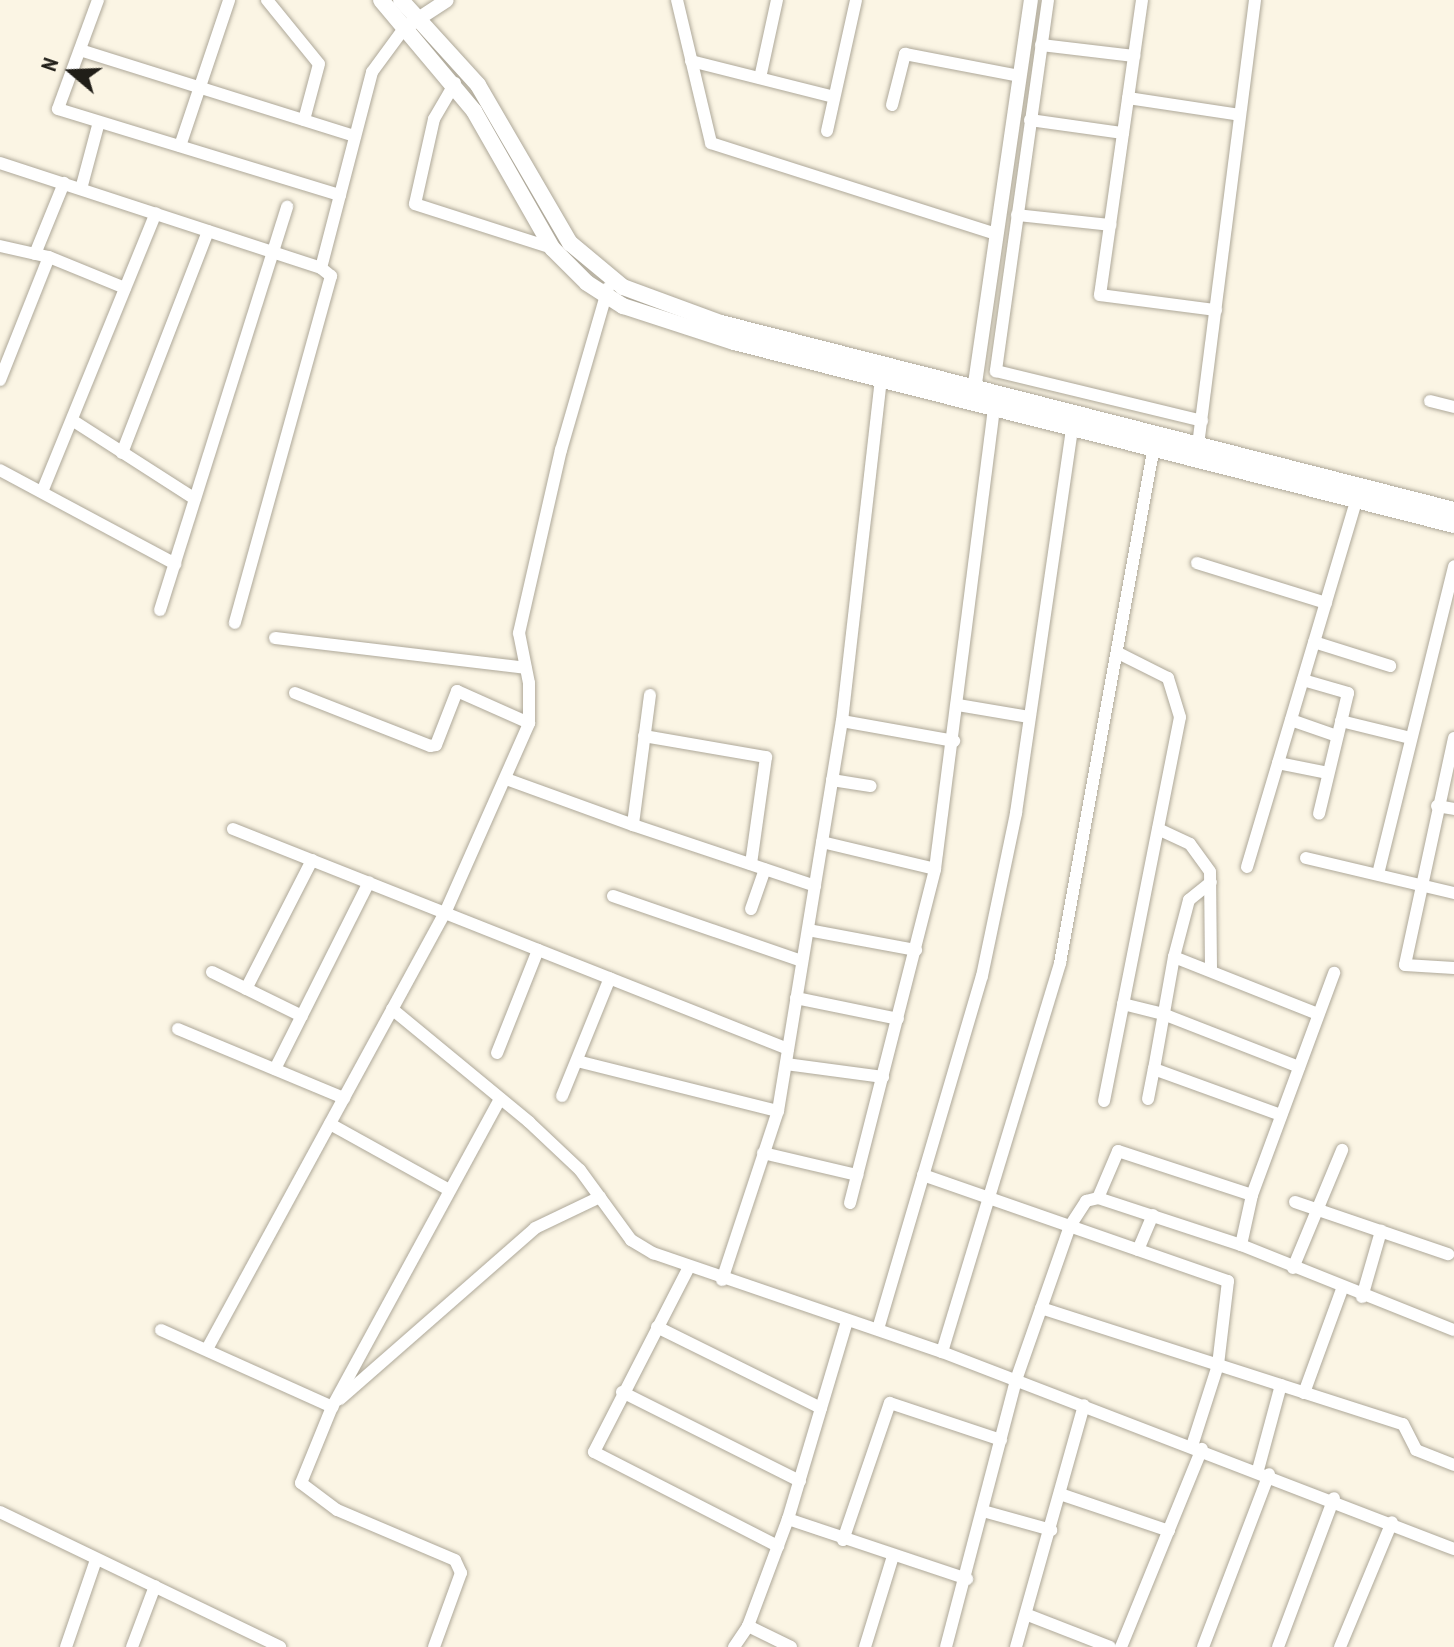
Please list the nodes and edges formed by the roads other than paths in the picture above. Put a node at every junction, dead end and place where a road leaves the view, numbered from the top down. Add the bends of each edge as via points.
1 (98, 0) edge
2 (229, 0) edge
3 (267, 0) edge
4 (381, 0) edge
5 (401, 0) edge
6 (447, 0) edge
7 (677, 0) edge
8 (777, 0) edge
9 (856, 0) edge
10 (1031, 0) edge
11 (1048, 0) edge
12 (1142, 0) edge
13 (1255, 0) edge
14 (412, 23) junction
15 (1041, 45) junction
16 (80, 50) junction
17 (1134, 56) junction
18 (691, 61) junction
19 (1019, 76) junction
20 (760, 78) junction
21 (455, 83) junction
22 (200, 88) junction
23 (834, 97) junction
24 (1128, 98) junction
25 (892, 105) dead end
26 (1240, 115) junction
27 (304, 120) junction
28 (1030, 120) junction
29 (99, 122) junction
30 (827, 131) dead end
31 (1123, 133) junction
32 (355, 136) junction
33 (180, 146) junction
34 (0, 163) edge
35 (64, 183) junction
36 (81, 189) junction
37 (340, 195) junction
38 (287, 206) dead end
39 (156, 213) junction
40 (1017, 215) junction
41 (1110, 225) junction
42 (208, 231) junction
43 (996, 234) junction
44 (0, 246) edge
45 (552, 248) junction
46 (273, 252) junction
47 (35, 254) junction
48 (49, 257) junction
49 (321, 268) junction
50 (613, 280) junction
51 (125, 288) junction
52 (603, 296) junction
53 (1216, 310) junction
54 (881, 379) junction
55 (0, 380) edge
56 (974, 395) junction
57 (995, 401) junction
58 (1430, 401) dead end
59 (1454, 407) edge
60 (72, 420) junction
61 (1202, 421) junction
62 (1072, 430) junction
63 (1154, 443) junction
64 (1198, 445) junction
65 (122, 453) junction
66 (0, 470) edge
67 (42, 492) junction
68 (1358, 494) junction
69 (195, 499) junction
70 (1454, 510) edge
71 (1454, 525) edge
72 (1197, 563) dead end
73 (175, 564) junction
74 (1454, 566) edge
75 (1326, 603) junction
76 (160, 610) dead end
77 (235, 623) dead end
78 (275, 638) dead end
79 (1314, 642) junction
80 (1118, 653) junction
81 (1390, 666) dead end
82 (525, 668) junction
83 (1303, 680) junction
84 (295, 693) dead end
85 (650, 695) dead end
86 (958, 705) junction
87 (1029, 717) junction
88 (1291, 720) junction
89 (842, 721) junction
90 (1341, 721) junction
91 (529, 723) junction
92 (644, 736) junction
93 (1337, 736) junction
94 (1410, 738) junction
95 (1454, 738) edge
96 (954, 741) junction
97 (1278, 763) junction
98 (1328, 773) junction
99 (506, 779) junction
100 (832, 780) junction
101 (871, 786) dead end
102 (1437, 806) junction
103 (1454, 809) edge
104 (1319, 814) dead end
105 (633, 825) junction
106 (233, 829) dead end
107 (1158, 829) junction
108 (822, 842) junction
109 (1306, 858) dead end
110 (312, 860) junction
111 (751, 864) junction
112 (1247, 867) dead end
113 (765, 869) junction
114 (935, 869) junction
115 (1378, 874) junction
116 (369, 882) junction
117 (1211, 882) junction
118 (1420, 884) junction
119 (815, 886) junction
120 (1454, 893) edge
121 (613, 896) dead end
122 (751, 909) dead end
123 (445, 913) junction
124 (808, 930) junction
125 (538, 950) junction
126 (916, 950) junction
127 (1174, 957) junction
128 (802, 961) junction
129 (1454, 968) edge
130 (1211, 971) junction
131 (212, 972) dead end
132 (1334, 973) dead end
133 (610, 978) junction
134 (246, 989) junction
135 (796, 998) junction
136 (1123, 1004) junction
137 (392, 1009) junction
138 (1163, 1014) junction
139 (1318, 1014) junction
140 (302, 1016) junction
141 (898, 1019) junction
142 (178, 1029) dead end
143 (788, 1049) junction
144 (497, 1053) dead end
145 (577, 1061) junction
146 (786, 1064) junction
147 (1299, 1067) junction
148 (275, 1069) junction
149 (1154, 1069) junction
150 (883, 1077) junction
151 (562, 1096) dead end
152 (344, 1098) junction
153 (500, 1099) junction
154 (1148, 1099) dead end
155 (1104, 1101) dead end
156 (778, 1111) junction
157 (1281, 1115) junction
158 (330, 1124) junction
159 (1342, 1150) dead end
160 (763, 1153) junction
161 (857, 1175) junction
162 (923, 1175) junction
163 (449, 1190) junction
164 (1252, 1195) junction
165 (600, 1197) junction
166 (989, 1197) junction
167 (1098, 1198) junction
168 (1295, 1202) dead end
169 (850, 1203) dead end
170 (1318, 1210) junction
171 (1153, 1215) junction
172 (1070, 1226) junction
173 (1381, 1231) junction
174 (1241, 1245) junction
175 (1138, 1250) junction
176 (1448, 1254) dead end
177 (689, 1267) junction
178 (1293, 1268) junction
179 (722, 1280) junction
180 (1342, 1289) junction
181 (1362, 1297) junction
182 (1041, 1308) junction
183 (847, 1321) junction
184 (657, 1327) junction
185 (878, 1329) junction
186 (161, 1330) dead end
187 (1454, 1330) edge
188 (207, 1349) junction
189 (942, 1352) junction
190 (1218, 1365) junction
191 (1016, 1380) junction
192 (1281, 1385) junction
193 (622, 1392) junction
194 (1304, 1393) junction
195 (1084, 1405) junction
196 (332, 1407) junction
197 (821, 1408) junction
198 (1001, 1440) junction
199 (1197, 1448) junction
200 (1454, 1465) edge
201 (1263, 1472) junction
202 (800, 1481) junction
203 (1060, 1494) junction
204 (1334, 1498) junction
205 (983, 1511) junction
206 (0, 1512) edge
207 (788, 1519) junction
208 (1392, 1522) junction
209 (1051, 1530) junction
210 (1169, 1531) junction
211 (843, 1540) junction
212 (778, 1546) junction
213 (1454, 1549) edge
214 (893, 1556) junction
215 (96, 1560) junction
216 (967, 1579) junction
217 (155, 1586) junction
218 (1028, 1615) junction
219 (748, 1626) junction
220 (66, 1647) edge
221 (132, 1647) edge
222 (280, 1647) edge
223 (434, 1647) edge
224 (734, 1647) edge
225 (791, 1647) edge
226 (865, 1647) edge
227 (946, 1647) edge
228 (1016, 1647) edge
229 (1110, 1647) edge
230 (1121, 1647) edge
231 (1203, 1647) edge
232 (1278, 1647) edge
233 (1340, 1647) edge

1 - 16 street
2 - 22 street
3 - 27 street via 319,64
4 - 14 main road
5 - 14 main road
6 - 14 street
7 - 18 street
8 - 20 street
9 - 23 street
10 - 19 street
11 - 15 street
12 - 17 street
13 - 26 street
14 - 21 main road
14 - 32 street via 376,61
14 - 50 main road via 478,85 570,243
15 - 17 street
15 - 28 street
16 - 22 street
16 - 29 street via 58,109
17 - 24 street
18 - 20 street
18 - 43 street via 711,143
19 - 25 street via 905,54
19 - 43 street
20 - 23 street
21 - 45 main road
21 - 45 street via 434,119 415,204
22 - 27 street
22 - 33 street
23 - 30 street
24 - 26 street
24 - 31 street
26 - 53 street
27 - 32 street
28 - 31 street
28 - 40 street
29 - 33 street
29 - 36 street
31 - 41 street
32 - 37 street
33 - 37 street
34 - 35 street
35 - 36 street
35 - 47 street
36 - 39 street
37 - 49 street
38 - 46 street
39 - 42 street
39 - 51 street
40 - 41 street
40 - 61 street via 996,371
41 - 53 street via 1100,295
42 - 46 street
42 - 65 street
43 - 56 street
44 - 47 street
45 - 52 main road
46 - 49 street
46 - 69 street
47 - 48 street
48 - 51 street
48 - 55 street
49 - 77 street via 331,276 330,290
50 - 52 street
50 - 56 main road via 651,300 721,323
51 - 60 street
52 - 54 main road via 679,327
52 - 82 street via 519,633
53 - 61 street
54 - 56 main road
54 - 89 street
56 - 57 main road
57 - 62 main road
57 - 63 main road
57 - 86 street
58 - 59 street
60 - 65 street
60 - 67 street
61 - 64 street
62 - 63 main road
62 - 87 street
63 - 64 main road
63 - 68 main road
63 - 80 street
64 - 68 main road
65 - 69 street
66 - 67 street
67 - 73 street
68 - 70 main road
68 - 71 main road
68 - 75 street
69 - 73 street
72 - 75 street
73 - 76 street
74 - 94 street
75 - 79 street
78 - 82 street
79 - 81 street
79 - 83 street
80 - 107 street via 1168,678 1180,717
80 - 166 street via 1060,963
82 - 91 street
83 - 88 street
83 - 90 street via 1348,693
84 - 91 street via 430,746 436,745 457,691
85 - 92 street
86 - 87 street
86 - 96 street
87 - 162 street via 982,976
88 - 93 street
88 - 97 street
89 - 96 street
89 - 100 street
90 - 93 street
90 - 94 street
91 - 99 street
92 - 105 street
92 - 111 street via 766,757
93 - 98 street
94 - 115 street
95 - 102 street
96 - 114 street
97 - 98 street
97 - 112 street
98 - 104 street
99 - 105 street
99 - 123 street
100 - 101 street
100 - 108 street
102 - 103 street
102 - 118 street
105 - 111 street
106 - 110 street
107 - 117 street via 1190,844
107 - 136 street
108 - 114 street
108 - 119 street
109 - 115 street
110 - 116 street
110 - 134 street
111 - 113 street
113 - 119 street
113 - 122 street
114 - 126 street
115 - 118 street
116 - 123 street
116 - 140 street
117 - 127 street via 1189,900
117 - 130 street
118 - 120 street
118 - 129 street via 1405,965
119 - 124 street
121 - 128 street
123 - 125 street
123 - 137 street
124 - 126 street
124 - 128 street
125 - 133 street
125 - 144 street
126 - 141 street
127 - 130 street
127 - 138 street
128 - 135 street
130 - 139 street
131 - 134 street
132 - 139 street
133 - 143 street
133 - 145 street
134 - 140 street
135 - 141 street
135 - 143 street
136 - 138 street
136 - 155 street
137 - 152 street
137 - 153 street
138 - 147 street
138 - 149 street
139 - 147 street
140 - 148 street
141 - 150 street
142 - 148 street
143 - 146 street
145 - 151 street
145 - 156 street
146 - 150 street
146 - 156 street
147 - 157 street
148 - 152 street
149 - 154 street
149 - 157 street
150 - 161 street
152 - 158 street
153 - 163 street
153 - 165 street via 580,1170
156 - 160 street
157 - 164 street
158 - 163 street
158 - 188 street
159 - 170 street
160 - 161 street
160 - 179 street
161 - 169 street
162 - 166 street
162 - 185 street
163 - 196 street
164 - 167 street via 1118,1151
164 - 174 street
165 - 177 street via 631,1240
165 - 196 street via 535,1228
166 - 172 street
166 - 189 street
167 - 171 street
167 - 172 street via 1086,1201
168 - 170 street
170 - 173 street
170 - 178 street
171 - 174 street
171 - 175 street
172 - 175 street
172 - 182 street
173 - 176 street
173 - 181 street
174 - 178 street
175 - 190 street via 1228,1281
177 - 179 street
177 - 184 street
178 - 180 street
179 - 183 street
180 - 181 street
180 - 194 street
181 - 187 street
182 - 190 street
182 - 191 street
183 - 185 street
183 - 197 street
184 - 193 street
184 - 197 street
185 - 189 street
186 - 188 street
188 - 196 street
189 - 191 street
190 - 192 street
190 - 199 street
191 - 195 street
191 - 198 street
192 - 194 street
192 - 201 street
193 - 202 street
193 - 212 street via 594,1445 598,1458
194 - 200 street via 1403,1424 1416,1450
195 - 199 street
195 - 203 street
196 - 223 street via 301,1483 337,1510 455,1560 461,1573
197 - 202 street
198 - 205 street
198 - 211 street via 890,1403
199 - 201 street
199 - 210 street
201 - 204 street
201 - 231 street
202 - 207 street
203 - 209 street
203 - 210 street
204 - 208 street
204 - 232 street
205 - 209 street
205 - 216 street
206 - 215 street
207 - 211 street
207 - 212 street
208 - 213 street
208 - 233 street
209 - 218 street
210 - 230 street
211 - 214 street
212 - 219 street
214 - 216 street
214 - 226 street
215 - 217 street
215 - 220 street
216 - 227 street
217 - 221 street
217 - 222 street
218 - 228 street
218 - 229 street
219 - 224 street
219 - 225 street

